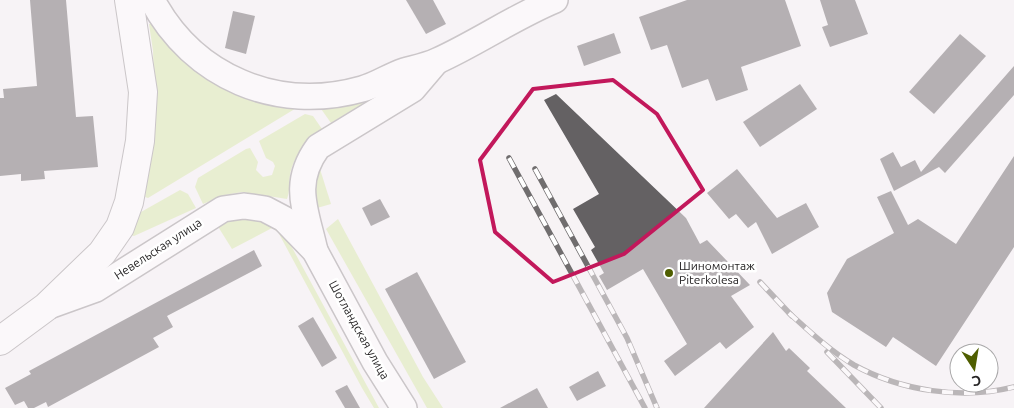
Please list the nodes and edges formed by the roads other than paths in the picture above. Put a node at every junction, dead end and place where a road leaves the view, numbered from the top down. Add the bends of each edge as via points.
1 (129, 0) edge
2 (152, 0) edge
3 (555, 0) edge
4 (436, 62) junction
5 (315, 251) junction
6 (46, 307) junction
7 (0, 341) edge
8 (404, 408) edge

1 - 6 main road via 143,92 140,141 129,202 120,226 102,254
2 - 4 street via 181,43 212,69 244,84 280,94 314,95 361,89
3 - 4 street
4 - 5 street via 413,89 318,147 307,162 302,188
5 - 6 street, Невельская улица via 284,219 265,209 244,206 223,209 96,289
5 - 8 street, Шотландская улица via 375,362
6 - 7 main road, Невельская улица

